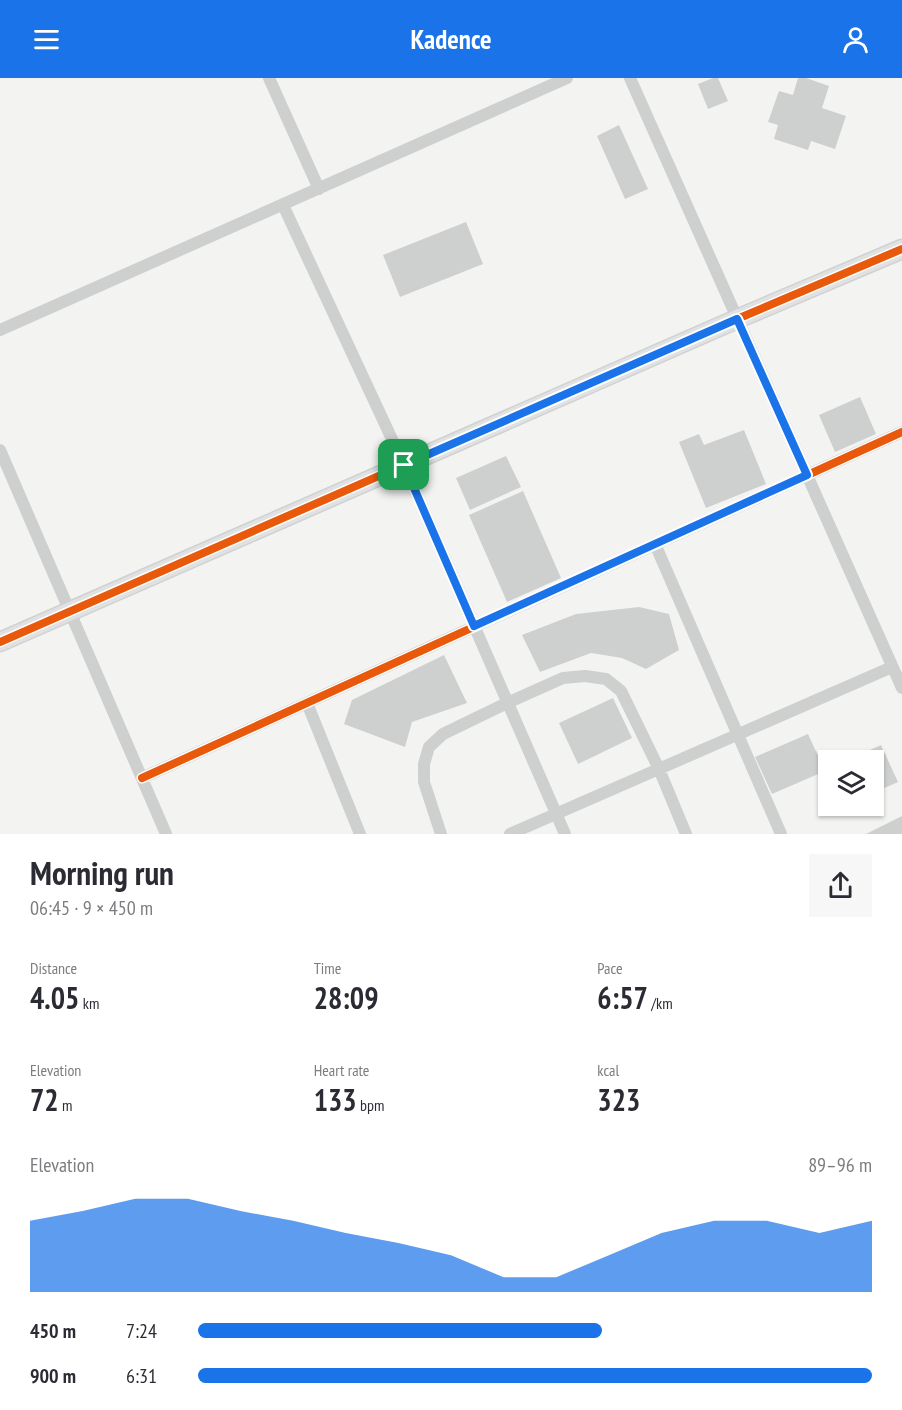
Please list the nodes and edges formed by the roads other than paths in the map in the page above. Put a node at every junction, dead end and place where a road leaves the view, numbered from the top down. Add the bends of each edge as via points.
1 (269, 78) edge
2 (567, 78) edge
3 (630, 78) edge
4 (319, 189) junction
5 (283, 205) junction
6 (902, 249) edge
7 (737, 319) junction
8 (0, 330) edge
9 (902, 432) edge
10 (0, 450) edge
11 (404, 465) junction
12 (807, 475) junction
13 (655, 544) junction
14 (70, 612) junction
15 (474, 626) junction
16 (0, 642) edge
17 (892, 667) junction
18 (902, 688) edge
19 (307, 703) junction
20 (507, 703) junction
21 (738, 734) junction
22 (659, 769) junction
23 (142, 778) junction
24 (556, 814) junction
25 (166, 834) edge
26 (360, 834) edge
27 (441, 834) edge
28 (510, 834) edge
29 (565, 834) edge
30 (686, 834) edge
31 (781, 834) edge

1 - 4 street
2 - 4 street
3 - 7 street
4 - 5 street
5 - 8 street
5 - 11 street
6 - 7 street
7 - 11 street
7 - 12 street
9 - 12 street
10 - 14 street
11 - 14 street
11 - 15 street
12 - 13 street
12 - 17 street
13 - 15 street
13 - 21 street
14 - 16 street
14 - 23 street
15 - 19 street
15 - 20 street
17 - 18 street
17 - 21 street
19 - 23 street
19 - 26 street
20 - 22 street via 563,678 606,679 621,691
20 - 24 street
20 - 27 street via 443,734 429,747 424,782
21 - 22 street
21 - 31 street
22 - 24 street
22 - 30 street
23 - 25 street
24 - 28 street
24 - 29 street

